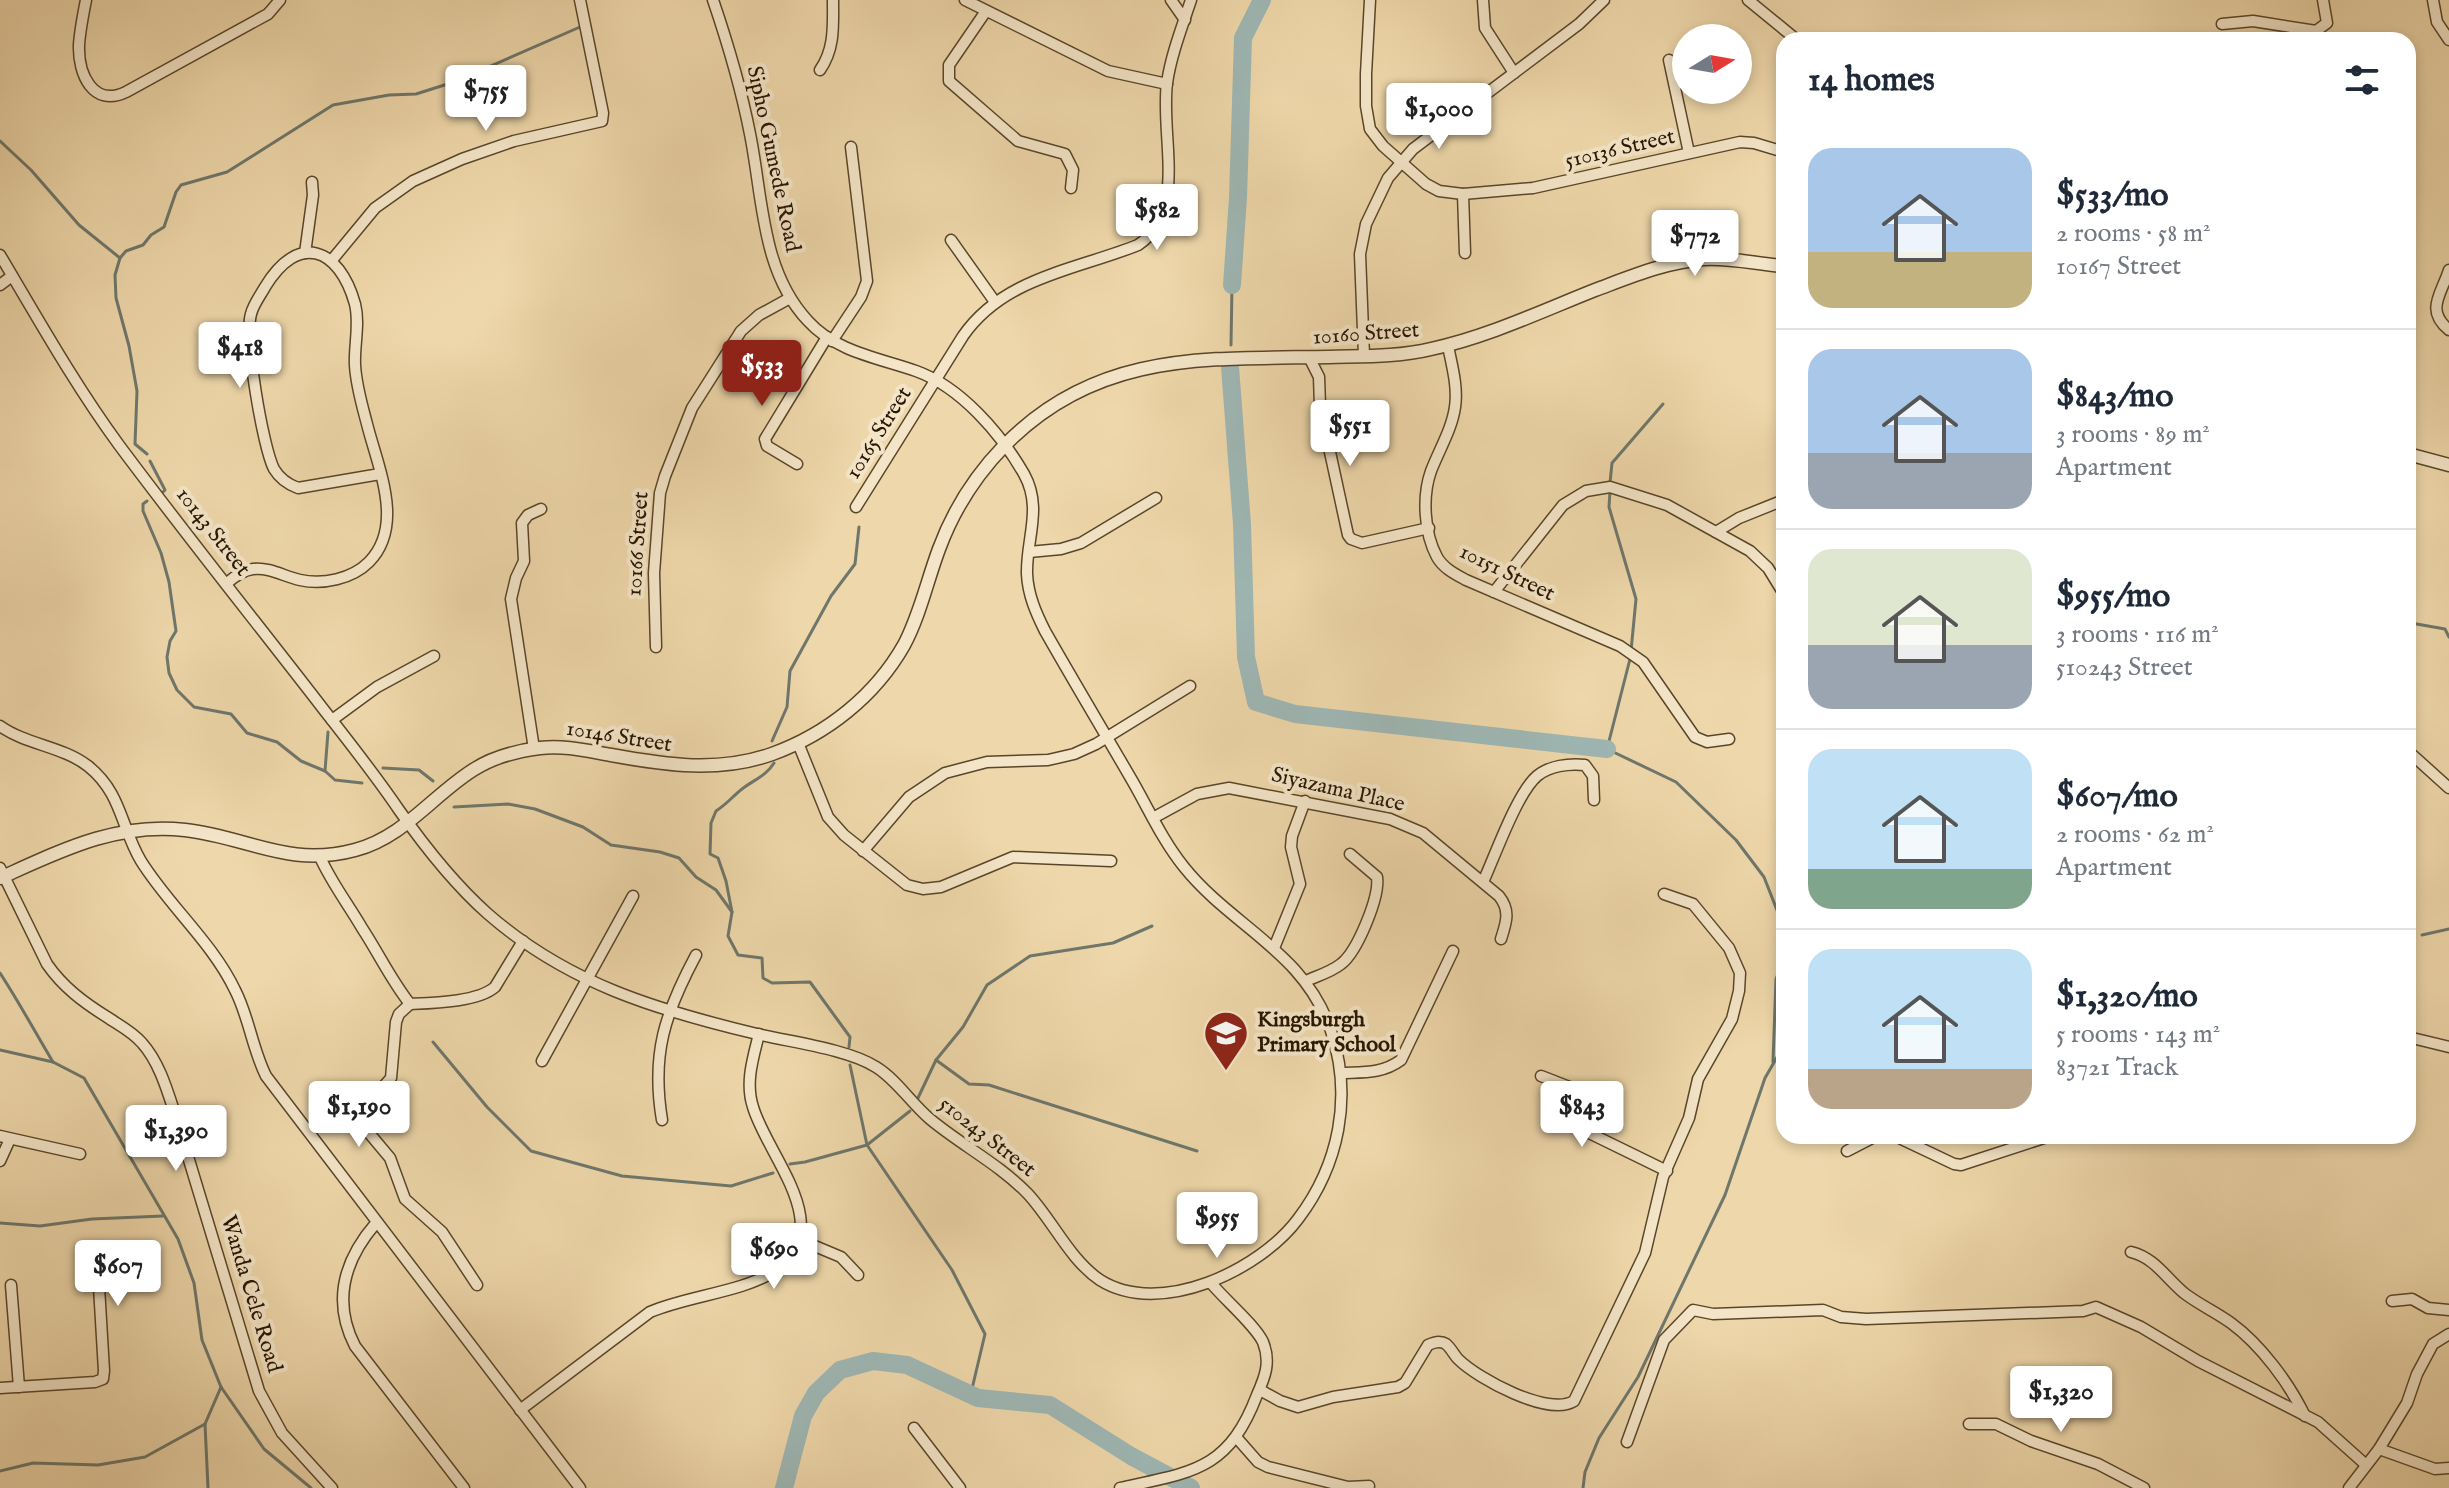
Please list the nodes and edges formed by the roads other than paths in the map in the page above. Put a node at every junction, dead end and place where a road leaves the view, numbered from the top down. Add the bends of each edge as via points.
1 (86, 0) edge
2 (280, 0) edge
3 (580, 0) edge
4 (713, 0) edge
5 (833, 0) edge
6 (965, 0) edge
7 (1171, 0) edge
8 (1191, 0) edge
9 (1370, 0) edge
10 (1483, 0) edge
11 (1604, 0) edge
12 (1748, 0) edge
13 (2323, 0) edge
14 (2433, 0) edge
15 (986, 11) junction
16 (1185, 20) junction
17 (2222, 24) dead end
18 (1787, 32) edge
19 (2449, 40) edge
20 (1669, 60) dead end
21 (820, 70) dead end
22 (1514, 73) junction
23 (1167, 84) junction
24 (851, 147) dead end
25 (1776, 150) edge
26 (1689, 153) junction
27 (1400, 161) junction
28 (312, 182) dead end
29 (1071, 188) dead end
30 (1463, 194) junction
31 (951, 240) dead end
32 (305, 253) junction
33 (1465, 253) dead end
34 (0, 255) edge
35 (332, 260) junction
36 (1776, 265) edge
37 (2449, 270) edge
38 (12, 276) junction
39 (0, 285) edge
40 (790, 298) junction
41 (995, 302) junction
42 (2449, 330) edge
43 (830, 339) junction
44 (1448, 346) junction
45 (1364, 356) junction
46 (1309, 357) junction
47 (936, 381) junction
48 (1005, 446) junction
49 (2416, 456) edge
50 (797, 464) dead end
51 (2449, 465) edge
52 (380, 474) junction
53 (1156, 498) dead end
54 (1776, 503) edge
55 (856, 507) dead end
56 (541, 509) dead end
57 (1429, 528) junction
58 (1716, 532) junction
59 (1029, 552) junction
60 (1776, 582) edge
61 (227, 583) junction
62 (1494, 592) junction
63 (656, 647) dead end
64 (434, 656) dead end
65 (1190, 686) dead end
66 (332, 720) junction
67 (0, 726) edge
68 (1106, 736) junction
69 (1729, 739) dead end
70 (798, 743) junction
71 (534, 749) junction
72 (2416, 758) edge
73 (2449, 788) edge
74 (1594, 800) dead end
75 (1305, 801) junction
76 (1153, 818) junction
77 (408, 824) junction
78 (128, 831) junction
79 (863, 851) junction
80 (1350, 854) dead end
81 (320, 857) junction
82 (1111, 861) dead end
83 (2, 874) edge
84 (1483, 882) junction
85 (1664, 894) dead end
86 (633, 896) dead end
87 (1501, 939) dead end
88 (523, 941) junction
89 (1274, 948) junction
90 (1453, 951) dead end
91 (696, 955) dead end
92 (586, 980) junction
93 (1306, 981) junction
94 (410, 1004) junction
95 (669, 1012) junction
96 (759, 1034) junction
97 (2416, 1039) edge
98 (2449, 1047) edge
99 (542, 1061) dead end
100 (1341, 1073) junction
101 (1541, 1076) dead end
102 (662, 1120) dead end
103 (5, 1138) edge
104 (1861, 1144) edge
105 (1912, 1144) edge
106 (2025, 1144) edge
107 (1847, 1151) dead end
108 (80, 1154) dead end
109 (0, 1161) edge
110 (1667, 1171) junction
111 (376, 1223) junction
112 (798, 1239) junction
113 (2131, 1252) dead end
114 (97, 1253) dead end
115 (858, 1275) dead end
116 (1211, 1283) junction
117 (11, 1285) dead end
118 (477, 1285) dead end
119 (2392, 1301) dead end
120 (2449, 1310) edge
121 (2449, 1334) edge
122 (19, 1387) junction
123 (0, 1388) edge
124 (1260, 1390) junction
125 (520, 1410) junction
126 (2305, 1416) junction
127 (1969, 1424) dead end
128 (914, 1428) dead end
129 (1236, 1437) junction
130 (1627, 1442) dead end
131 (2379, 1449) junction
132 (2365, 1464) junction
133 (2449, 1468) edge
134 (1369, 1486) dead end
135 (332, 1488) edge
136 (464, 1488) edge
137 (580, 1488) edge
138 (960, 1488) edge
139 (1120, 1488) edge
140 (2144, 1488) edge
141 (2349, 1488) edge

1 - 2 street via 81,61 89,84 110,98 268,14
3 - 35 street via 602,121 514,141 413,181 375,208
4 - 40 street, Sipho Gumede Road via 739,83 772,258
5 - 21 street via 832,46
6 - 15 street
7 - 16 street
8 - 16 street, 10165 Street
9 - 27 street, 510136 Street via 1367,117 1375,137
10 - 22 street via 1485,28
11 - 22 street
12 - 18 street
13 - 17 street via 2327,23 2316,31 2253,21
14 - 19 street via 2437,22
15 - 23 street via 1108,71
15 - 29 street via 949,65 949,81 1018,141 1065,154 1073,170
16 - 23 street, 10165 Street
20 - 26 street
22 - 27 street
23 - 41 street, 10165 Street via 1168,197 1157,227 1138,245 1031,281
24 - 43 street via 867,281
25 - 26 street, 510136 Street via 1749,142
26 - 30 street, 510136 Street via 1543,186
27 - 30 street, 510136 Street via 1432,188
27 - 45 street via 1379,193 1363,237
28 - 32 street
30 - 33 street
31 - 41 street
32 - 35 street
32 - 52 street via 289,258 272,275 249,324 271,460 285,483 298,488
34 - 38 street, 10143 Street
35 - 52 street via 355,305 357,383
36 - 44 street, 10160 Street via 1717,259 1675,263
37 - 42 street via 2436,309 2439,322
38 - 39 street
38 - 61 street, 10143 Street via 118,444
40 - 43 street, Sipho Gumede Road
40 - 63 street, 10166 Street via 741,331 692,408 668,467 660,493 654,573
41 - 47 street, 10165 Street via 971,325
43 - 47 street, Sipho Gumede Road
43 - 50 street via 765,439 767,446
44 - 45 street, 10160 Street
44 - 57 street, 10151 Street via 1455,410 1428,484
45 - 46 street, 10160 Street
46 - 48 street, 10160 Street via 1185,361 1135,370 1065,400
46 - 57 street via 1319,377 1320,406 1348,535 1362,543
47 - 48 street, Sipho Gumede Road via 972,409
47 - 55 street, 10165 Street
48 - 59 street, 510243 Street via 1033,500
48 - 70 street, 10146 Street via 953,516 916,618 894,660 845,714
49 - 51 street
52 - 61 street via 386,535 360,570 315,581 253,569
53 - 59 street via 1081,543
54 - 58 street
56 - 71 street via 522,523 524,561 511,599
57 - 62 street, 10151 Street via 1445,567
58 - 60 street via 1759,558
58 - 62 street via 1651,499 1599,487 1563,505
59 - 68 street, 510243 Street via 1028,586 1036,613
61 - 66 street, 10143 Street
62 - 69 street, 10151 Street via 1629,651 1653,675 1695,737 1707,742
64 - 66 street via 377,687
65 - 68 street
66 - 77 street, 10143 Street
67 - 78 street via 91,768 115,798
68 - 76 street, 510243 Street
68 - 79 street via 1062,758 987,762 945,773 909,797
70 - 71 street, 10146 Street via 747,761 700,767 571,748
70 - 79 street via 828,817
71 - 77 street, 10146 Street via 474,770
72 - 73 street
74 - 84 street via 1593,776 1585,765 1538,775 1526,788
75 - 76 street, Siyazama Place via 1229,788 1197,794
75 - 84 street, Siyazama Place via 1413,827
75 - 89 street via 1291,847 1300,884
76 - 89 street, 510243 Street via 1193,877
77 - 81 street, 10146 Street via 363,848
77 - 88 street, 510243 Street via 474,901
78 - 81 street, 10146 Street via 180,829 280,854
78 - 83 street, 10146 Street via 81,842
78 - 111 street via 142,862 235,988 266,1076
79 - 82 street via 907,885 923,889 941,887 1013,857
80 - 93 street via 1377,877 1375,903 1346,959
81 - 94 street
83 - 135 street, Wanda Cele Road via 56,976 149,1052 176,1117 259,1391 282,1433
84 - 87 street, Siyazama Place via 1507,910
85 - 110 street via 1697,907 1734,955 1741,982 1732,1019 1698,1079
86 - 92 street
88 - 92 street, 510243 Street
88 - 94 street via 493,990
89 - 93 street, 510243 Street
90 - 100 street via 1401,1060 1375,1072
91 - 95 street
92 - 95 street, 510243 Street
92 - 99 street
93 - 100 street, 510243 Street via 1329,1024
94 - 118 street via 396,1022 391,1078 365,1107 364,1127 390,1158 405,1199 442,1232
95 - 96 street, 510243 Street
95 - 102 street via 657,1065
96 - 112 street via 750,1096 797,1201
96 - 116 street, 510243 Street via 879,1069 926,1116 1026,1192 1082,1263 1106,1283 1128,1292 1157,1294
97 - 98 street
100 - 116 street, 510243 Street via 1336,1141 1308,1206 1270,1248
101 - 110 street via 1580,1092 1583,1098 1575,1117 1581,1129
103 - 108 street
103 - 109 street
104 - 107 street
105 - 106 street via 1961,1165
110 - 124 street via 1645,1253 1577,1396 1568,1404 1528,1399 1478,1374 1440,1342 1428,1345 1398,1387 1298,1407
111 - 125 street
111 - 136 street via 345,1276 345,1321 355,1346
112 - 115 street via 834,1253
112 - 125 street via 771,1274 650,1312
113 - 126 street via 2152,1260 2187,1295 2233,1325 2261,1353
114 - 122 street via 103,1379
116 - 124 street via 1262,1339 1267,1370
117 - 122 street
119 - 120 street via 2412,1299 2428,1308
121 - 131 street via 2426,1355 2407,1403
122 - 123 street
124 - 129 street
125 - 137 street
126 - 130 street via 2096,1307 1866,1319 1823,1310 1693,1310 1664,1340
126 - 132 street
127 - 140 street via 1996,1424
128 - 138 street
129 - 134 street via 1268,1467 1348,1487
129 - 139 street via 1201,1467
131 - 132 street
131 - 133 street via 2435,1469
132 - 141 street

